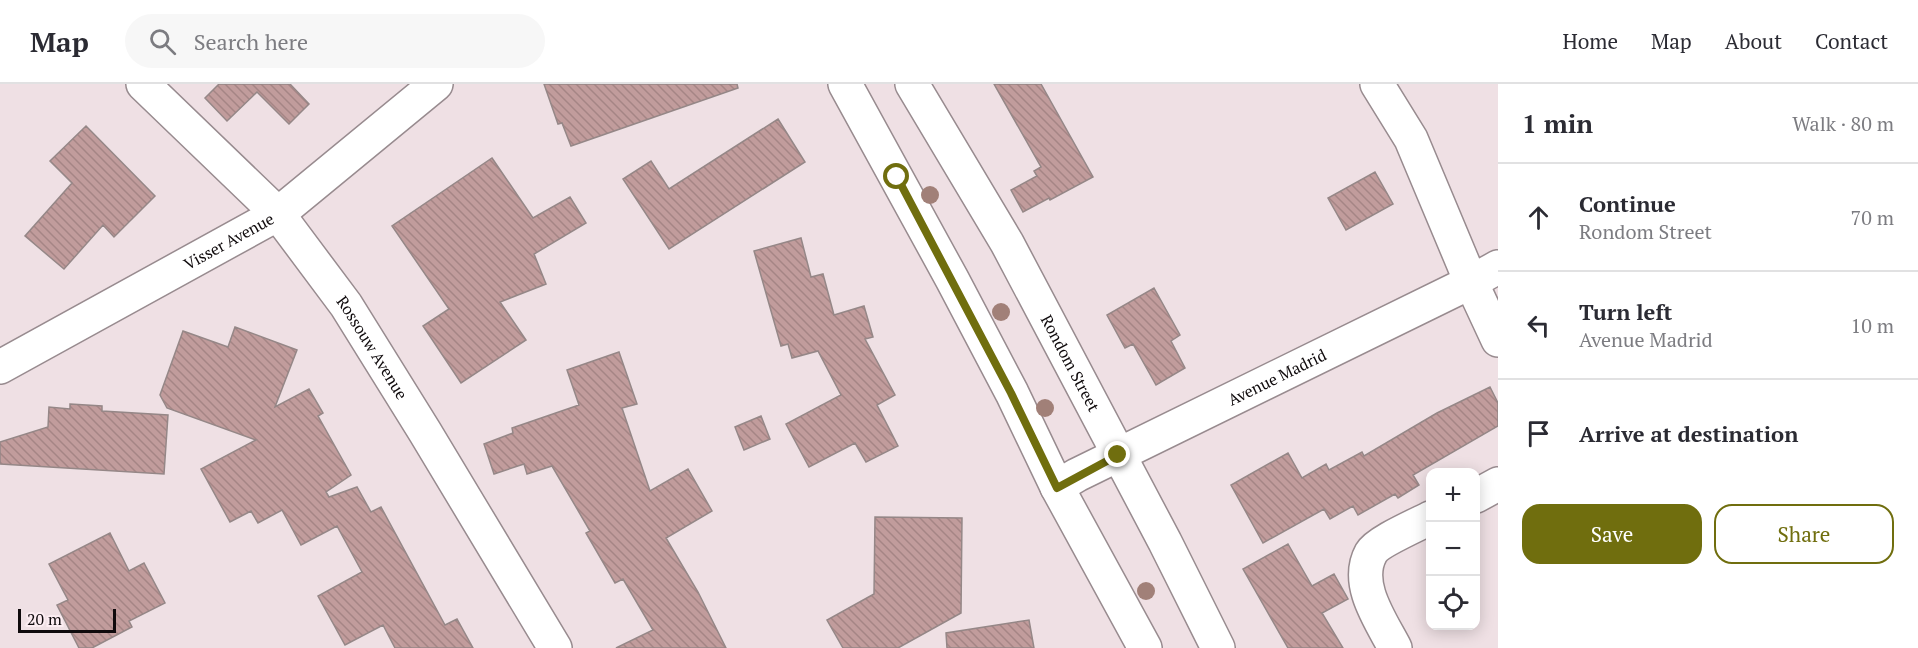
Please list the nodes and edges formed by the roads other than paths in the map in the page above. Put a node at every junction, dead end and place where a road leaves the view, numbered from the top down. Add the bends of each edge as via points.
1 (143, 84) edge
2 (435, 84) edge
3 (845, 84) edge
4 (912, 84) edge
5 (1377, 84) edge
6 (278, 214) junction
7 (1484, 275) edge
8 (1498, 340) edge
9 (0, 367) edge
10 (1118, 455) junction
11 (1498, 484) edge
12 (1057, 488) junction
13 (1480, 494) edge
14 (1426, 520) edge
15 (555, 648) edge
16 (1145, 648) edge
17 (1218, 648) edge
18 (1395, 648) edge

1 - 6 street, Rossouw Avenue
2 - 6 street, Visser Avenue
3 - 12 street via 952,279
4 - 10 street, Rondom Street via 1007,243
5 - 7 street
6 - 9 street, Visser Avenue
6 - 15 street, Rossouw Avenue via 346,305
7 - 8 street
7 - 10 street, Avenue Madrid
10 - 12 street, Avenue Madrid
10 - 17 street, Rondom Street
11 - 13 street
12 - 16 street
14 - 18 street via 1371,552 1366,569 1364,578 1372,604

